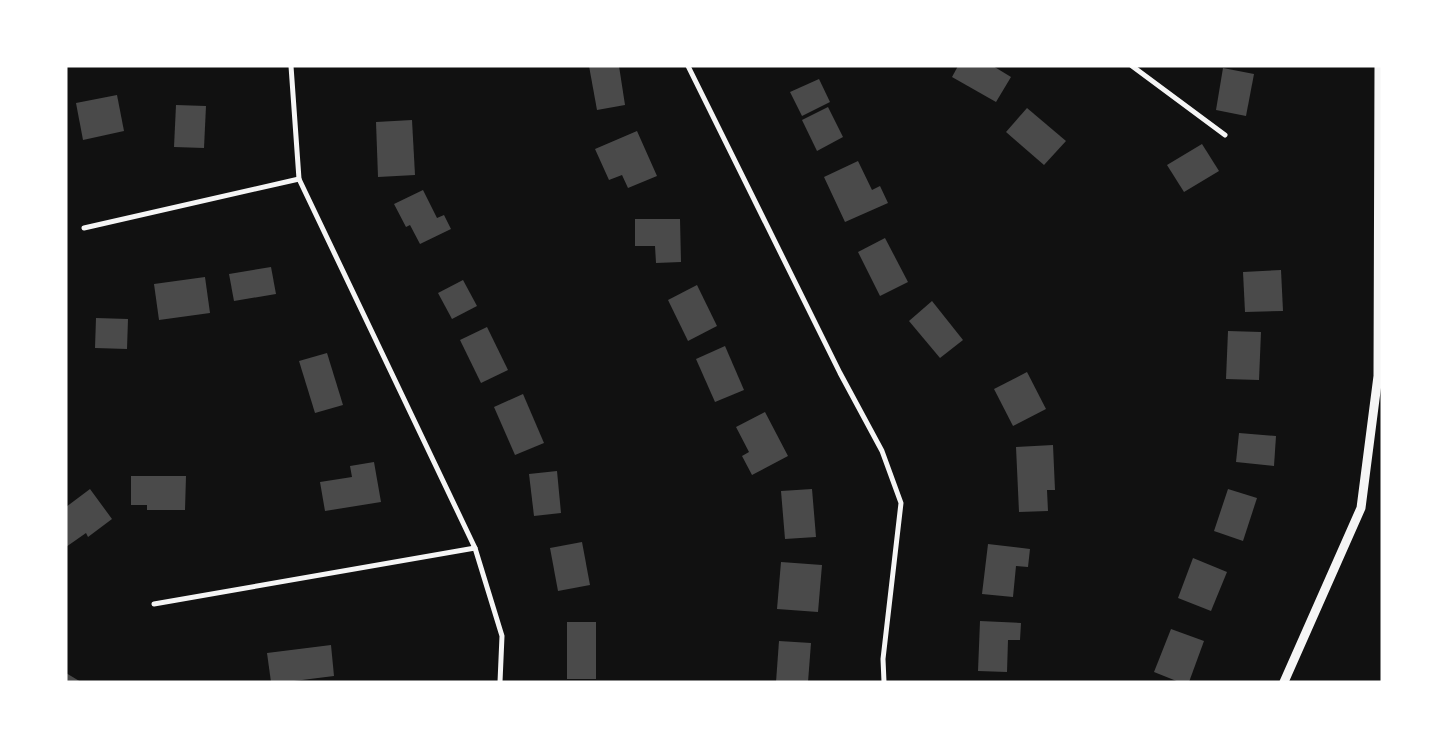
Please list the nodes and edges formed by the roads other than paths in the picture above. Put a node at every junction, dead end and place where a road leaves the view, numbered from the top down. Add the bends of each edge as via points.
1 (291, 66) edge
2 (688, 66) edge
3 (1132, 66) edge
4 (1379, 66) edge
5 (1225, 135) dead end
6 (299, 180) junction
7 (84, 228) dead end
8 (1380, 376) edge
9 (475, 548) junction
10 (154, 604) dead end
11 (500, 682) edge
12 (884, 682) edge
13 (1284, 682) edge

1 - 6 street
2 - 12 street via 882,452 900,503
3 - 5 street
4 - 8 street
6 - 7 street
6 - 9 street
8 - 13 street via 1361,508
9 - 10 street
9 - 11 street via 502,636

